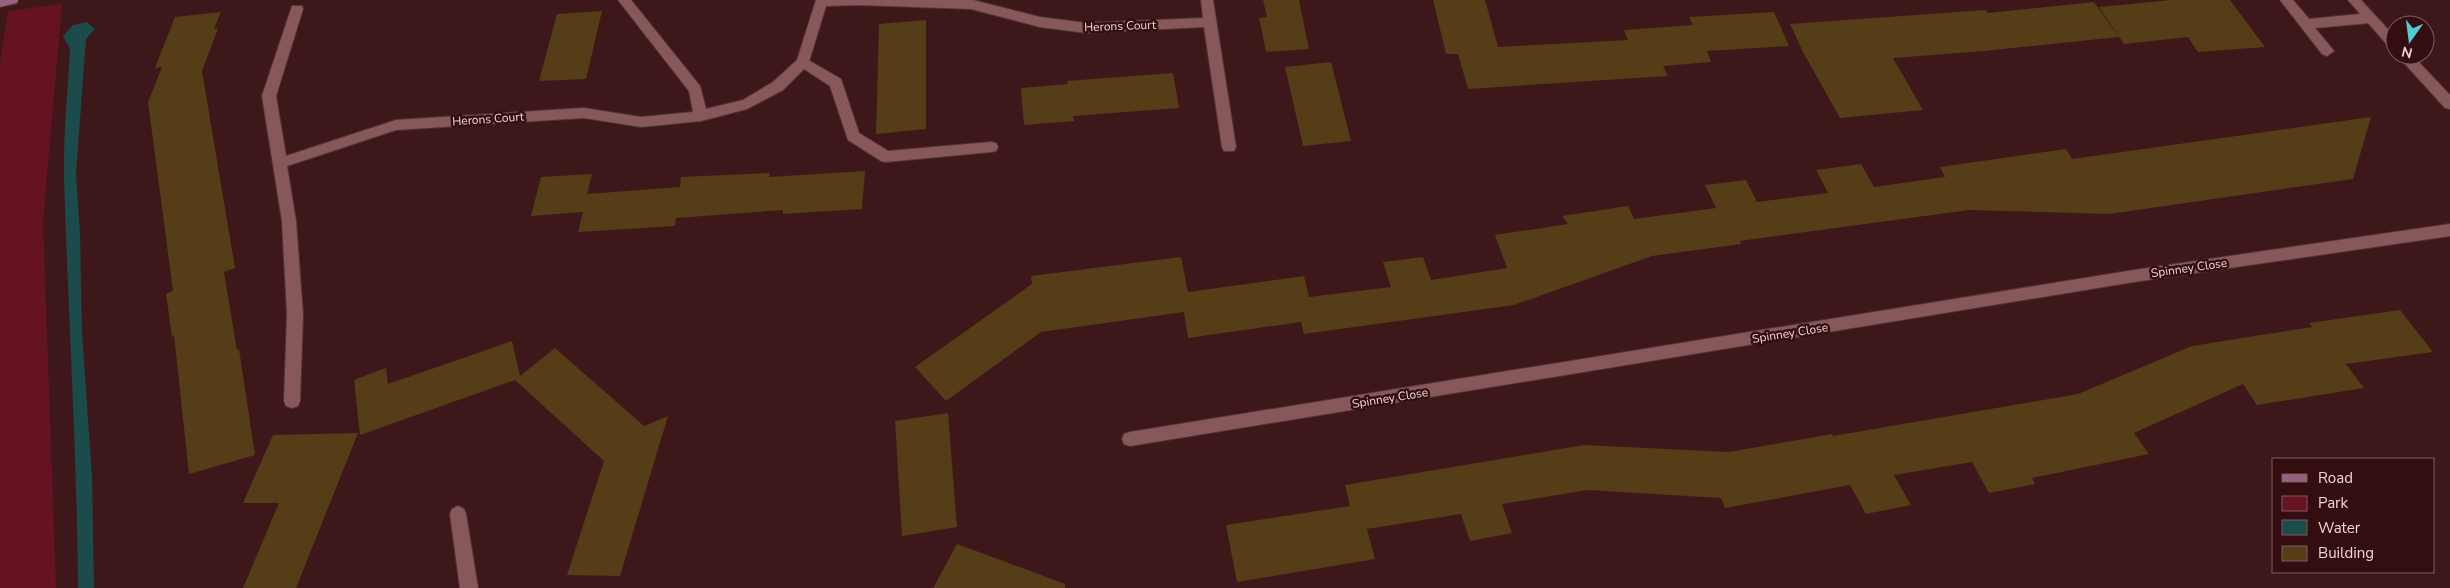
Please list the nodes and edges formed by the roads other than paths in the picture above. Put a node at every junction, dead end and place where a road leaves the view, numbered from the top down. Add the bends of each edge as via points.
1 (12, 0) edge
2 (624, 0) edge
3 (1207, 0) edge
4 (2286, 0) edge
5 (2354, 0) edge
6 (822, 1) edge
7 (0, 2) edge
8 (297, 10) dead end
9 (2370, 18) junction
10 (1210, 22) junction
11 (2306, 24) junction
12 (2385, 34) edge
13 (2327, 51) dead end
14 (803, 62) junction
15 (2413, 65) edge
16 (2450, 104) edge
17 (701, 116) junction
18 (990, 147) dead end
19 (1229, 147) dead end
20 (280, 162) junction
21 (2450, 230) edge
22 (292, 400) dead end
23 (1130, 439) dead end
24 (458, 514) dead end
25 (470, 588) edge

1 - 7 street
2 - 17 street via 695,90
3 - 10 street
4 - 11 street
5 - 9 street
6 - 10 street, Herons Court via 971,4 1040,22 1086,28
6 - 14 street, Herons Court
8 - 20 street via 269,96
9 - 11 street
9 - 12 street
10 - 19 street
11 - 13 street
14 - 17 street, Herons Court via 778,86 747,104
14 - 18 street via 836,83 853,136 886,156
15 - 16 street
17 - 20 street, Herons Court via 641,122 584,113 396,125
20 - 22 street via 289,221 295,314
21 - 23 street, Spinney Close via 2134,276
24 - 25 street

